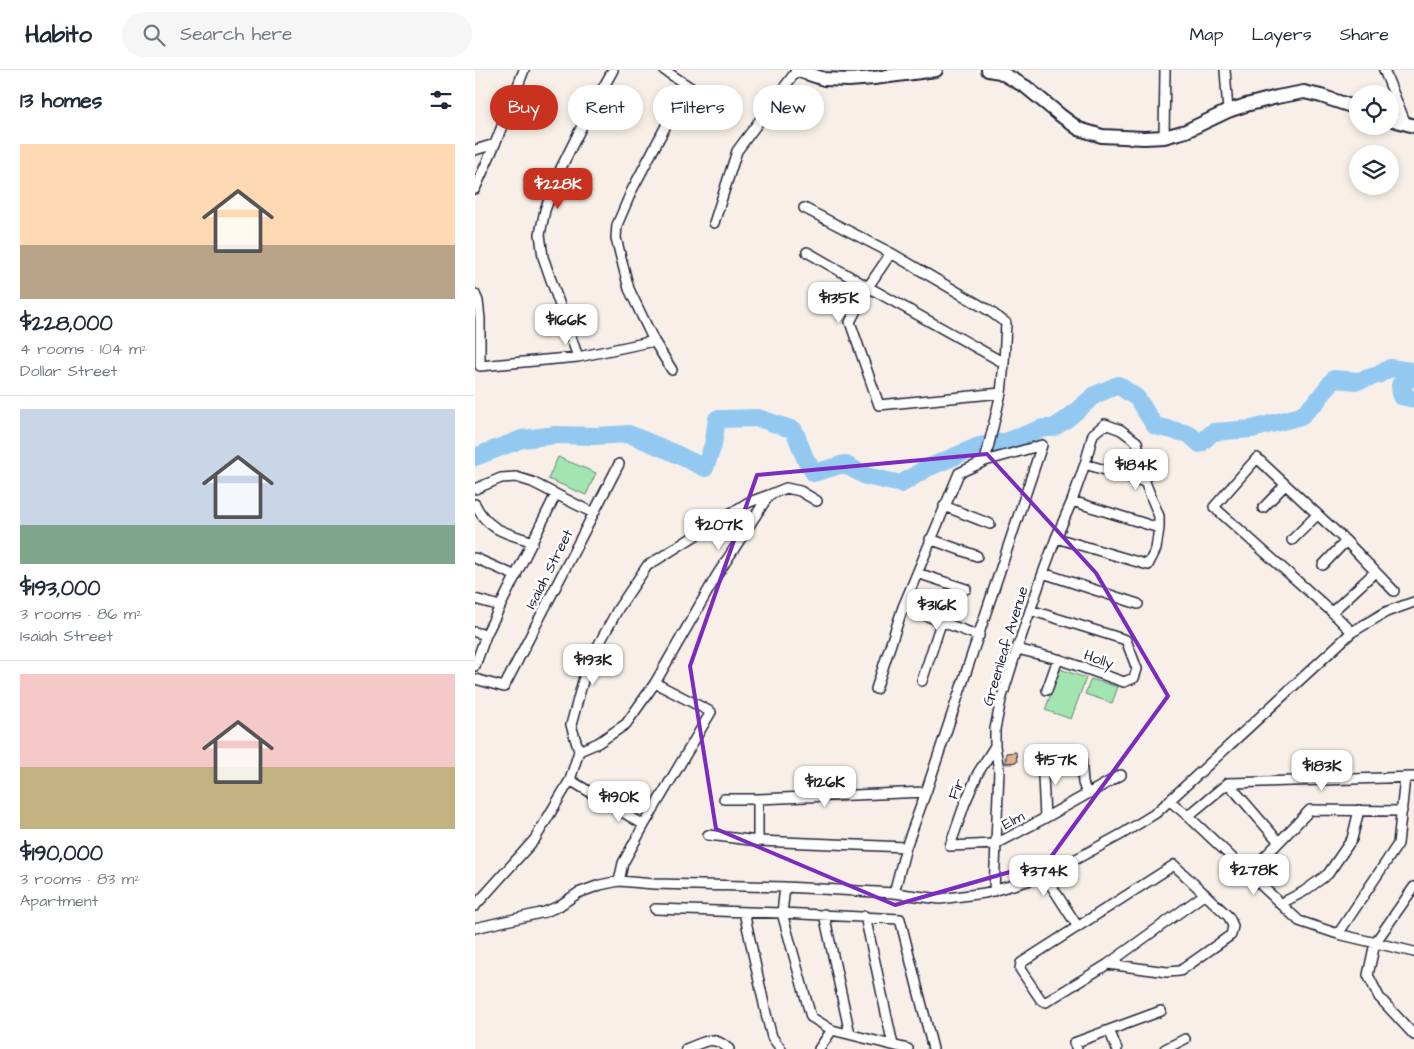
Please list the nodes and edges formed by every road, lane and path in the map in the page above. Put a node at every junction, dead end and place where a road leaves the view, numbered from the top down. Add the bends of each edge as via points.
1 (524, 70) edge
2 (613, 70) edge
3 (664, 70) edge
4 (797, 70) edge
5 (936, 70) edge
6 (988, 70) edge
7 (1165, 70) edge
8 (1225, 70) edge
9 (1384, 70) edge
10 (686, 85) edge
11 (1349, 105) edge
12 (1228, 111) junction
13 (1410, 125) edge
14 (664, 130) edge
15 (1164, 137) junction
16 (495, 144) junction
17 (475, 150) edge
18 (475, 189) edge
19 (803, 208) dead end
20 (714, 223) dead end
21 (807, 252) dead end
22 (891, 253) junction
23 (868, 287) junction
24 (475, 294) edge
25 (477, 331) edge
26 (654, 340) junction
27 (578, 357) junction
28 (1004, 362) junction
29 (672, 370) dead end
30 (1001, 394) junction
31 (986, 458) junction
32 (619, 464) dead end
33 (1085, 464) junction
34 (1145, 482) junction
35 (1285, 485) junction
36 (475, 489) edge
37 (556, 494) junction
38 (769, 495) junction
39 (817, 501) dead end
40 (1072, 501) junction
41 (475, 504) edge
42 (944, 506) junction
43 (1263, 508) dead end
44 (593, 513) junction
45 (1317, 515) junction
46 (990, 524) dead end
47 (1159, 528) junction
48 (1056, 538) junction
49 (930, 539) junction
50 (1292, 540) dead end
51 (1346, 541) junction
52 (533, 542) junction
53 (977, 556) dead end
54 (475, 558) edge
55 (1323, 565) dead end
56 (1375, 572) junction
57 (917, 573) junction
58 (1043, 573) junction
59 (516, 576) junction
60 (966, 589) dead end
61 (1393, 591) dead end
62 (475, 599) edge
63 (1414, 602) edge
64 (1138, 604) dead end
65 (500, 606) junction
66 (903, 607) junction
67 (1030, 610) junction
68 (1332, 612) junction
69 (942, 620) junction
70 (475, 632) edge
71 (1352, 632) junction
72 (486, 635) junction
73 (979, 636) junction
74 (1017, 648) junction
75 (1058, 659) junction
76 (475, 666) edge
77 (475, 679) edge
78 (922, 681) dead end
79 (655, 683) junction
80 (876, 689) dead end
81 (1047, 690) dead end
82 (995, 746) junction
83 (579, 751) junction
84 (1042, 755) dead end
85 (1081, 757) dead end
86 (1121, 775) dead end
87 (1410, 777) edge
88 (570, 780) junction
89 (1229, 782) junction
90 (926, 792) junction
91 (1087, 794) junction
92 (724, 799) dead end
93 (758, 799) junction
94 (1170, 800) junction
95 (1359, 810) junction
96 (1402, 811) junction
97 (1188, 816) junction
98 (1045, 818) junction
99 (644, 825) junction
100 (707, 835) dead end
101 (758, 841) junction
102 (1279, 842) junction
103 (996, 844) junction
104 (907, 847) junction
105 (1249, 873) junction
106 (1045, 876) junction
107 (619, 881) junction
108 (785, 887) junction
109 (1414, 887) edge
110 (994, 891) junction
111 (894, 893) junction
112 (1205, 894) junction
113 (1280, 904) junction
114 (475, 906) edge
115 (655, 909) dead end
116 (744, 912) junction
117 (782, 912) junction
118 (824, 914) junction
119 (865, 916) junction
120 (1078, 927) junction
121 (475, 928) edge
122 (1339, 934) junction
123 (1375, 943) junction
124 (1414, 952) edge
125 (1108, 964) junction
126 (1161, 1011) dead end
127 (832, 1030) junction
128 (1109, 1030) junction
129 (850, 1034) junction
130 (1414, 1034) edge
131 (1185, 1040) dead end
132 (893, 1045) junction
133 (1075, 1046) edge
134 (686, 1049) edge
135 (729, 1049) edge
136 (781, 1049) edge
137 (819, 1049) edge
138 (908, 1049) edge
139 (933, 1049) edge
140 (1117, 1049) edge
141 (1165, 1049) edge

1 - 16 street
2 - 27 street via 561,168 545,210 540,234 543,257
3 - 10 street
4 - 5 main road via 824,79 849,80
4 - 20 street via 737,151
6 - 15 main road via 1000,72 1026,87 1079,129 1102,136
7 - 15 street
8 - 12 street
9 - 13 street
11 - 12 main road via 1304,92 1277,96
12 - 15 main road
14 - 26 street via 632,190 617,224 616,238 629,289
16 - 17 street
16 - 18 street
19 - 22 street
21 - 23 street
22 - 23 street
22 - 28 street via 1006,323
23 - 28 street
23 - 30 street via 851,322 879,405
24 - 25 street via 478,301
25 - 27 street via 481,366
26 - 27 street
26 - 29 street
28 - 30 street
30 - 31 street
31 - 42 street via 959,473
31 - 73 street via 1042,446
32 - 44 street, Isaiah Street
33 - 34 street
33 - 34 street, Greenleaf Avenue via 1093,434 1105,424 1121,430 1137,442
33 - 40 street, Greenleaf Avenue
34 - 47 street via 1159,516
35 - 43 street
35 - 45 street
35 - 68 street via 1257,458 1214,507
36 - 37 street via 501,478 516,477
37 - 44 street
37 - 52 street
38 - 39 street via 787,488
38 - 79 street via 717,575
38 - 83 street via 747,502 647,566 618,608 587,666 571,725
40 - 47 street
40 - 48 street, Greenleaf Avenue
41 - 52 street via 485,520 497,530
42 - 46 street
42 - 49 street
44 - 77 street, Isaiah Street via 504,687
45 - 50 street
45 - 51 street
47 - 48 street via 1156,549 1148,565
48 - 58 street, Greenleaf Avenue
49 - 53 street
49 - 57 street
51 - 55 street
51 - 56 street
52 - 59 street
54 - 59 street
56 - 61 street
56 - 68 street
57 - 60 street
57 - 66 street
58 - 64 street
58 - 67 street, Greenleaf Avenue
59 - 65 street
62 - 65 street
63 - 71 street via 1386,612
65 - 72 street
66 - 69 street
66 - 80 street
67 - 74 street, Greenleaf Avenue
67 - 75 street, Holly via 1126,640 1137,669 1134,678 1124,682
68 - 71 street
69 - 73 street
69 - 78 street
70 - 72 street
71 - 94 street
72 - 76 street
73 - 90 street
74 - 75 street, Holly
74 - 82 street, Greenleaf Avenue via 1001,700
75 - 81 street
79 - 83 street via 626,724 598,743
79 - 99 street via 711,712
82 - 103 street, Greenleaf Avenue via 999,770
82 - 103 street, Fir via 978,773 950,846
83 - 88 street
84 - 98 street
85 - 91 street
86 - 91 street, Elm
87 - 89 street
87 - 96 street
88 - 99 street
88 - 114 street via 535,839
89 - 97 street
89 - 102 street
90 - 93 street
90 - 104 street
91 - 98 street, Elm
92 - 93 street
93 - 101 street
94 - 97 street
94 - 106 street via 1123,834
95 - 96 street
95 - 102 street via 1310,810
95 - 113 street via 1352,838 1328,874
96 - 122 street via 1398,844
97 - 105 street
98 - 103 street, Elm
99 - 107 street via 623,864
100 - 101 street
101 - 104 street
102 - 105 street
103 - 110 street, Greenleaf Avenue
104 - 111 street
105 - 113 street
106 - 110 street
106 - 120 street
107 - 108 street
107 - 121 street via 578,893 545,912
108 - 111 street
108 - 117 street
109 - 123 street
110 - 111 street via 940,899
112 - 120 street via 1174,865
112 - 125 street
112 - 125 street via 1229,917 1233,926 1231,935 1180,971
113 - 122 street via 1299,920
115 - 116 street
116 - 117 street
116 - 136 street via 772,1037
117 - 118 street
117 - 127 street via 811,1017
118 - 119 street
118 - 129 street
119 - 132 street
119 - 139 street via 900,919
120 - 125 street via 1021,963 1021,969 1041,1000 1046,1002
122 - 123 street
123 - 124 street
123 - 130 street via 1368,975 1379,997
126 - 128 street
127 - 129 street
127 - 137 street
128 - 133 street
128 - 140 street
129 - 132 street
131 - 141 street
132 - 138 street
134 - 135 street via 713,1040

